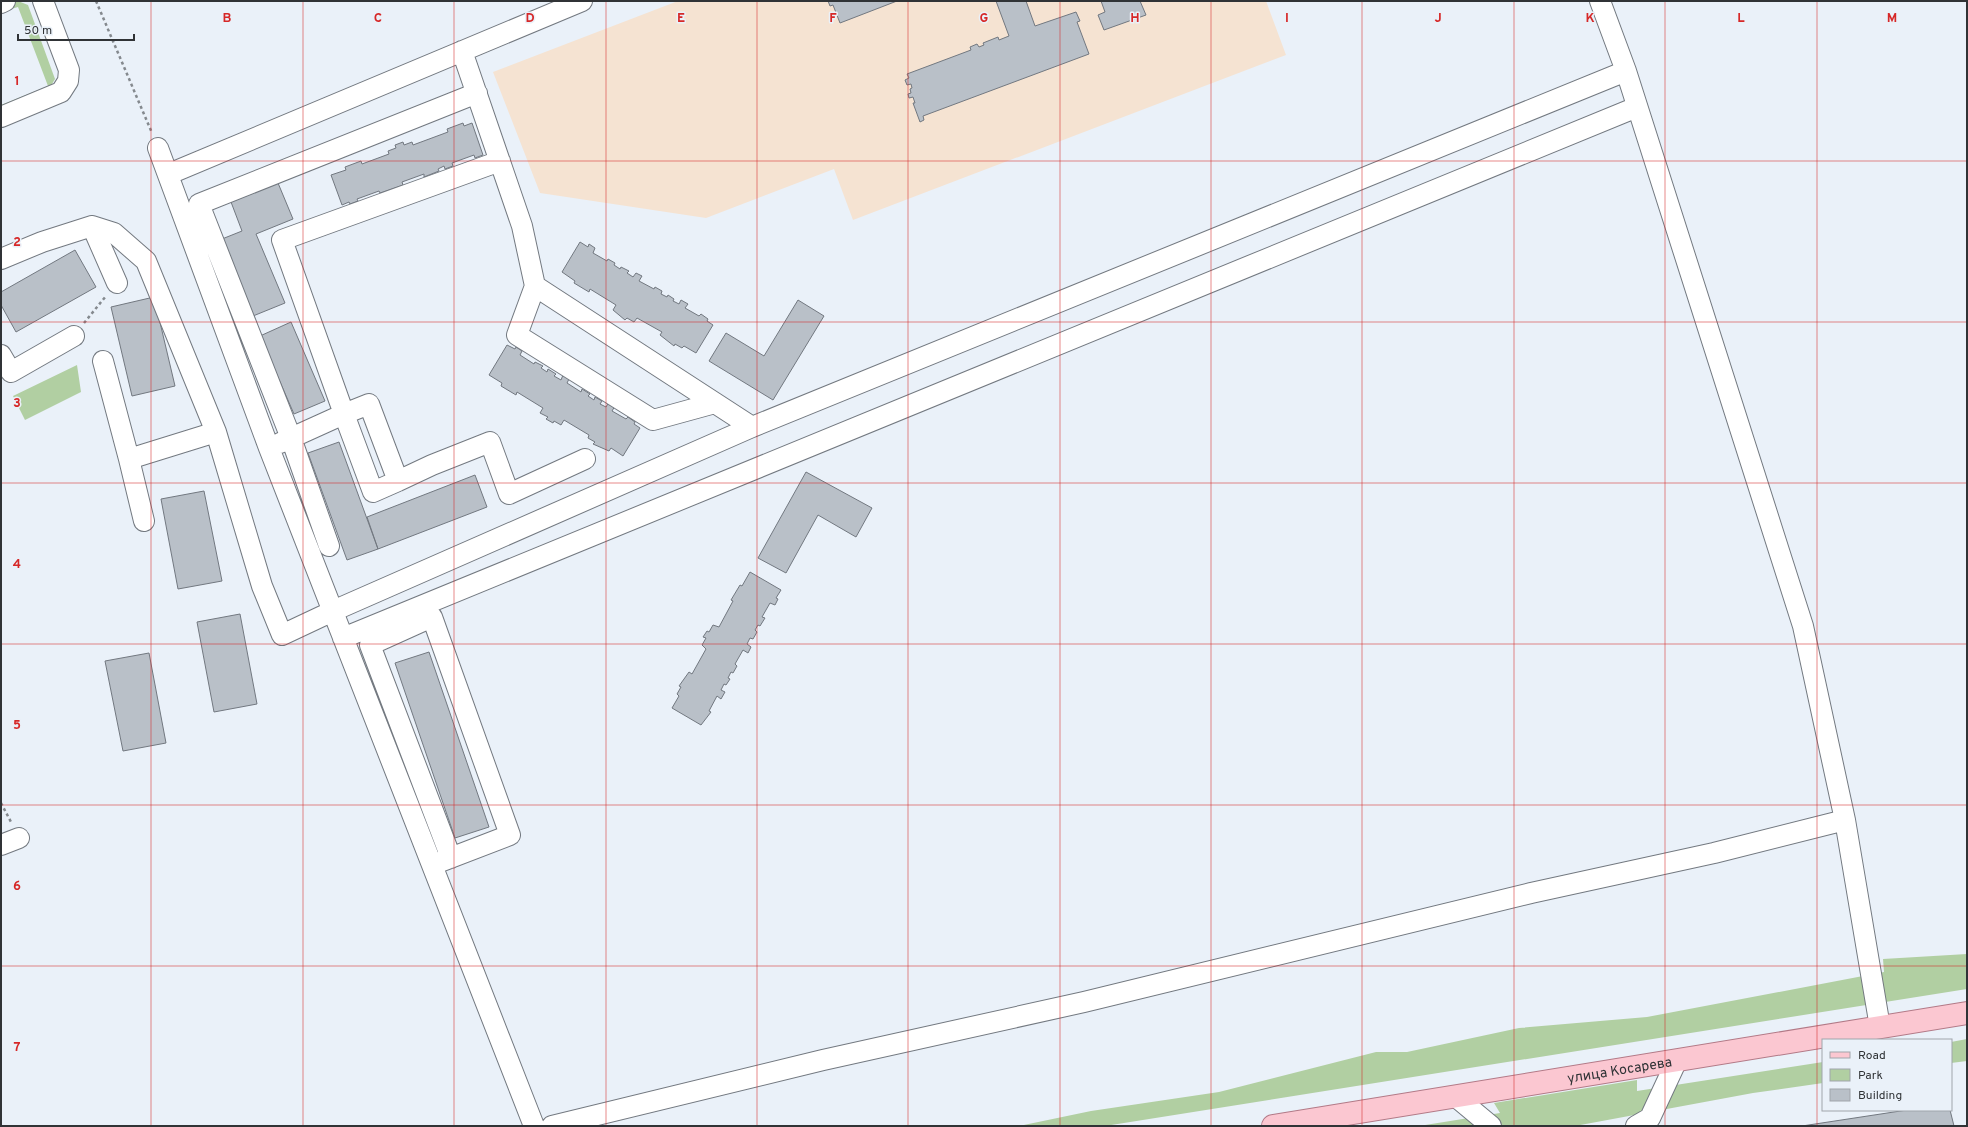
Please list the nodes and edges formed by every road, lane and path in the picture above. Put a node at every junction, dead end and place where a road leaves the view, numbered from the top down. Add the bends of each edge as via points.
1 (5, 1) edge
2 (43, 1) edge
3 (96, 1) edge
4 (582, 1) edge
5 (1600, 1) edge
6 (1, 2) edge
7 (462, 51) junction
8 (1626, 71) junction
9 (477, 94) junction
10 (1637, 107) junction
11 (1, 117) edge
12 (158, 148) joint
13 (500, 162) junction
14 (169, 174) junction
15 (92, 226) junction
16 (1, 259) edge
17 (117, 283) joint
18 (535, 286) junction
19 (74, 336) joint
20 (1, 355) edge
21 (103, 361) dead end
22 (715, 403) junction
23 (344, 414) junction
24 (752, 427) junction
25 (216, 432) junction
26 (291, 438) junction
27 (269, 448) junction
28 (129, 459) junction
29 (585, 459) dead end
30 (398, 481) junction
31 (144, 521) dead end
32 (329, 546) dead end
33 (333, 611) junction
34 (343, 638) junction
35 (1, 803) edge
36 (1845, 820) junction
37 (10, 842) edge
38 (451, 858) junction
39 (432, 865) junction
40 (1967, 1013) edge
41 (1880, 1027) junction
42 (1677, 1060) junction
43 (1455, 1096) junction
44 (534, 1126) edge
45 (552, 1126) edge
46 (1273, 1126) edge
47 (1491, 1126) edge
48 (1636, 1126) edge

1 - 6 lane
2 - 11 lane via 69,70 68,81 62,92
3 - 12 path
4 - 7 lane
5 - 8 lane
7 - 9 lane
7 - 14 lane
8 - 10 lane
8 - 24 lane
9 - 13 lane
9 - 26 lane via 199,204
10 - 34 lane
10 - 36 lane via 1803,626
12 - 14 lane
13 - 18 lane via 522,226
13 - 23 lane via 282,240
14 - 27 lane
15 - 16 lane via 42,242
15 - 17 lane
15 - 25 lane via 114,233 146,261
17 - 19 path
18 - 22 lane
18 - 22 lane via 517,335 654,420
19 - 20 lane via 11,372
21 - 28 lane
22 - 24 lane
23 - 26 lane
23 - 30 lane via 369,404
23 - 30 lane via 373,492
24 - 33 lane
25 - 28 lane
25 - 33 lane via 262,586 282,635
26 - 27 lane
26 - 32 lane
27 - 33 lane
28 - 31 lane
29 - 30 lane via 509,494 490,442
33 - 34 lane
34 - 39 lane
35 - 37 path
36 - 41 lane
36 - 45 lane
38 - 38 lane via 510,835 432,617 370,645
38 - 39 lane
39 - 44 lane
40 - 41 main road, улица Косарева
41 - 42 main road, улица Косарева
42 - 43 main road, улица Косарева
42 - 48 lane via 1650,1118
43 - 46 main road, улица Косарева
43 - 47 lane

